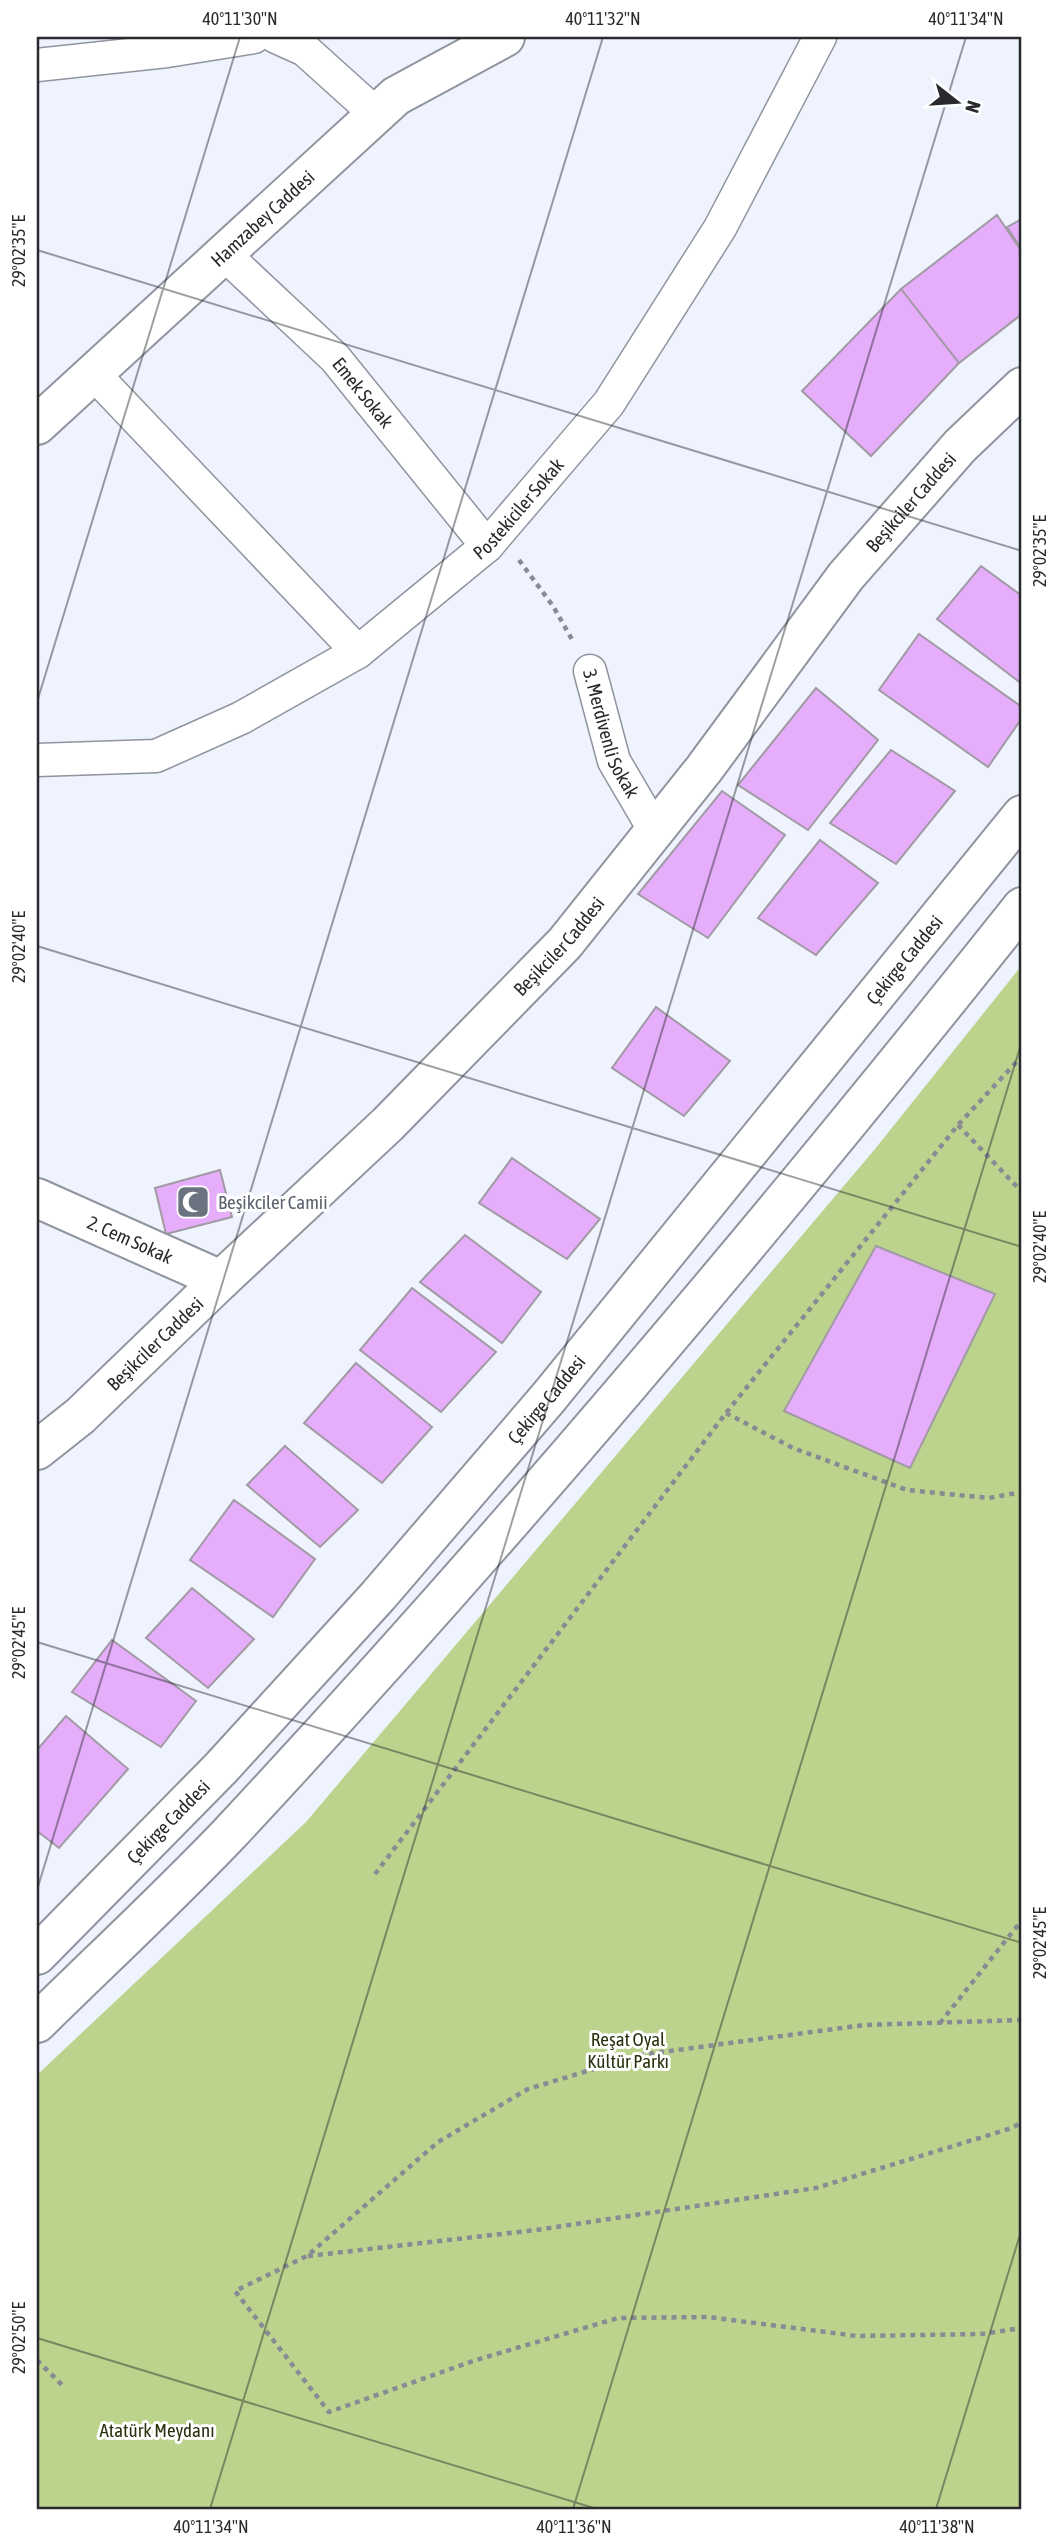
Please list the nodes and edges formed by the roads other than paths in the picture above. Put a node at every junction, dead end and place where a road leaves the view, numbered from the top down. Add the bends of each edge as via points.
1 (254, 37) edge
2 (276, 37) edge
3 (505, 37) edge
4 (820, 37) edge
5 (37, 65) edge
6 (376, 114) junction
7 (223, 253) junction
8 (93, 373) junction
9 (1022, 387) edge
10 (37, 425) edge
11 (493, 539) junction
12 (358, 652) junction
13 (590, 671) road end
14 (37, 760) edge
15 (1022, 815) edge
16 (655, 831) junction
17 (1022, 907) edge
18 (37, 1198) edge
19 (221, 1280) junction
20 (37, 1450) edge
21 (37, 1955) edge
22 (37, 2023) edge

1 - 5 street
2 - 6 street via 305,50
3 - 6 main road, Hamzabey Caddesi via 396,96
4 - 11 street, Postekiciler Sokak via 720,228 610,403
6 - 7 main road, Hamzabey Caddesi
7 - 8 main road, Hamzabey Caddesi
7 - 11 street, Emek Sokak via 335,358
8 - 10 main road, Hamzabey Caddesi
8 - 12 street
9 - 16 main road, Beşikciler Caddesi via 960,446 846,576
11 - 12 street, Postekiciler Sokak
12 - 14 street, Postekiciler Sokak via 241,718 156,756
13 - 16 street, 3. Merdivenli Sokak via 614,761
15 - 21 main road, Çekirge Caddesi via 549,1397 387,1585 221,1768
16 - 19 main road, Beşikciler Caddesi via 556,953 388,1124
17 - 22 main road via 716,1284 452,1588 226,1836
18 - 19 main road, 2. Cem Sokak
19 - 20 main road, Beşikciler Caddesi via 80,1416

